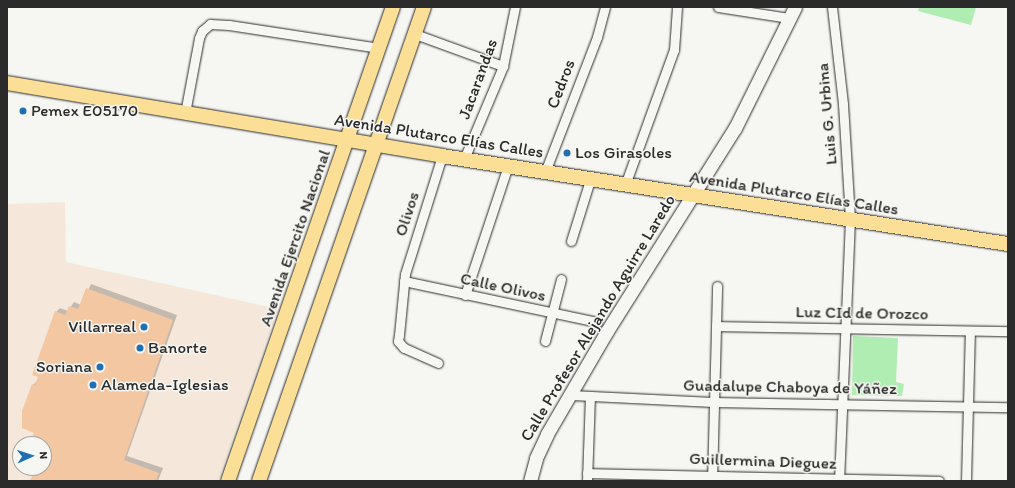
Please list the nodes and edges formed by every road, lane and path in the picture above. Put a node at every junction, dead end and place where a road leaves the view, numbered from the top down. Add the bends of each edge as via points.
1 (394, 7) edge
2 (424, 7) edge
3 (515, 7) edge
4 (605, 7) edge
5 (677, 7) edge
6 (718, 7) edge
7 (832, 7) edge
8 (737, 9) edge
9 (792, 12) edge
10 (415, 34) junction
11 (379, 48) junction
12 (503, 66) junction
13 (13, 84) edge
14 (7, 95) edge
15 (185, 113) junction
16 (349, 139) junction
17 (377, 144) junction
18 (442, 156) junction
19 (464, 159) junction
20 (508, 166) junction
21 (545, 172) junction
22 (590, 180) junction
23 (625, 185) junction
24 (691, 196) junction
25 (850, 219) junction
26 (571, 241) dead end
27 (1008, 244) edge
28 (561, 279) dead end
29 (404, 281) junction
30 (717, 286) dead end
31 (465, 295) junction
32 (551, 313) junction
33 (597, 322) dead end
34 (716, 326) junction
35 (845, 328) junction
36 (970, 331) junction
37 (1008, 331) edge
38 (545, 341) dead end
39 (438, 363) dead end
40 (571, 395) junction
41 (590, 397) junction
42 (713, 402) junction
43 (842, 404) junction
44 (967, 407) junction
45 (1008, 407) edge
46 (587, 477) edge
47 (712, 478) edge
48 (839, 480) edge
49 (228, 481) edge
50 (259, 481) edge
51 (530, 481) edge
52 (938, 481) edge
53 (966, 481) edge

1 - 11 main road, Avenida Ejercito Nacional
2 - 10 main road
3 - 12 street, Jacarandas
4 - 21 street, Cedros via 597,36
5 - 23 street via 674,50
6 - 8 street
7 - 25 street, Luis G. Urbina via 844,104
8 - 9 street
9 - 24 street, Calle Profesor Alejando Aguirre Laredo via 735,128
10 - 12 street
10 - 17 main road
11 - 15 street via 229,24 210,24 199,38
11 - 16 main road, Avenida Ejercito Nacional
12 - 19 street, Jacarandas
13 - 14 main road
13 - 15 main road, Avenida Plutarco Elías Calles
15 - 16 main road, Avenida Plutarco Elías Calles
16 - 17 main road, Avenida Plutarco Elías Calles
16 - 49 main road, Avenida Ejercito Nacional
17 - 18 main road, Avenida Plutarco Elías Calles
17 - 50 main road
18 - 19 main road, Avenida Plutarco Elías Calles
18 - 29 street, Olivos
19 - 20 main road, Avenida Plutarco Elías Calles
20 - 21 main road, Avenida Plutarco Elías Calles
20 - 31 street
21 - 22 main road, Avenida Plutarco Elías Calles
22 - 23 main road, Avenida Plutarco Elías Calles
22 - 26 street
23 - 24 main road, Avenida Plutarco Elías Calles
24 - 25 main road, Avenida Plutarco Elías Calles
24 - 40 street, Calle Profesor Alejando Aguirre Laredo
25 - 27 main road, Avenida Plutarco Elías Calles
25 - 35 street, Luis G. Urbina
28 - 32 street
29 - 31 street, Calle Olivos
29 - 39 street, Olivos via 400,345
30 - 34 street
31 - 32 street, Calle Olivos
32 - 33 street, Calle Olivos
32 - 38 street
34 - 35 street, Luz CId de Orozco
34 - 42 street
35 - 36 street, Luz CId de Orozco
35 - 43 street, Luis G. Urbina
36 - 37 street, Luz CId de Orozco
36 - 44 street
40 - 41 street, Guadalupe Chaboya de Yáñez
40 - 51 street, Calle Profesor Alejando Aguirre Laredo via 547,434 536,458
41 - 42 street, Guadalupe Chaboya de Yáñez
41 - 46 street
42 - 43 street, Guadalupe Chaboya de Yáñez
42 - 47 street
43 - 44 street, Guadalupe Chaboya de Yáñez
43 - 48 street, Luis G. Urbina
44 - 45 street, Guadalupe Chaboya de Yáñez
44 - 53 street
46 - 47 street, Guillermina Dieguez
47 - 48 street, Guillermina Dieguez
48 - 52 street, Guillermina Dieguez

